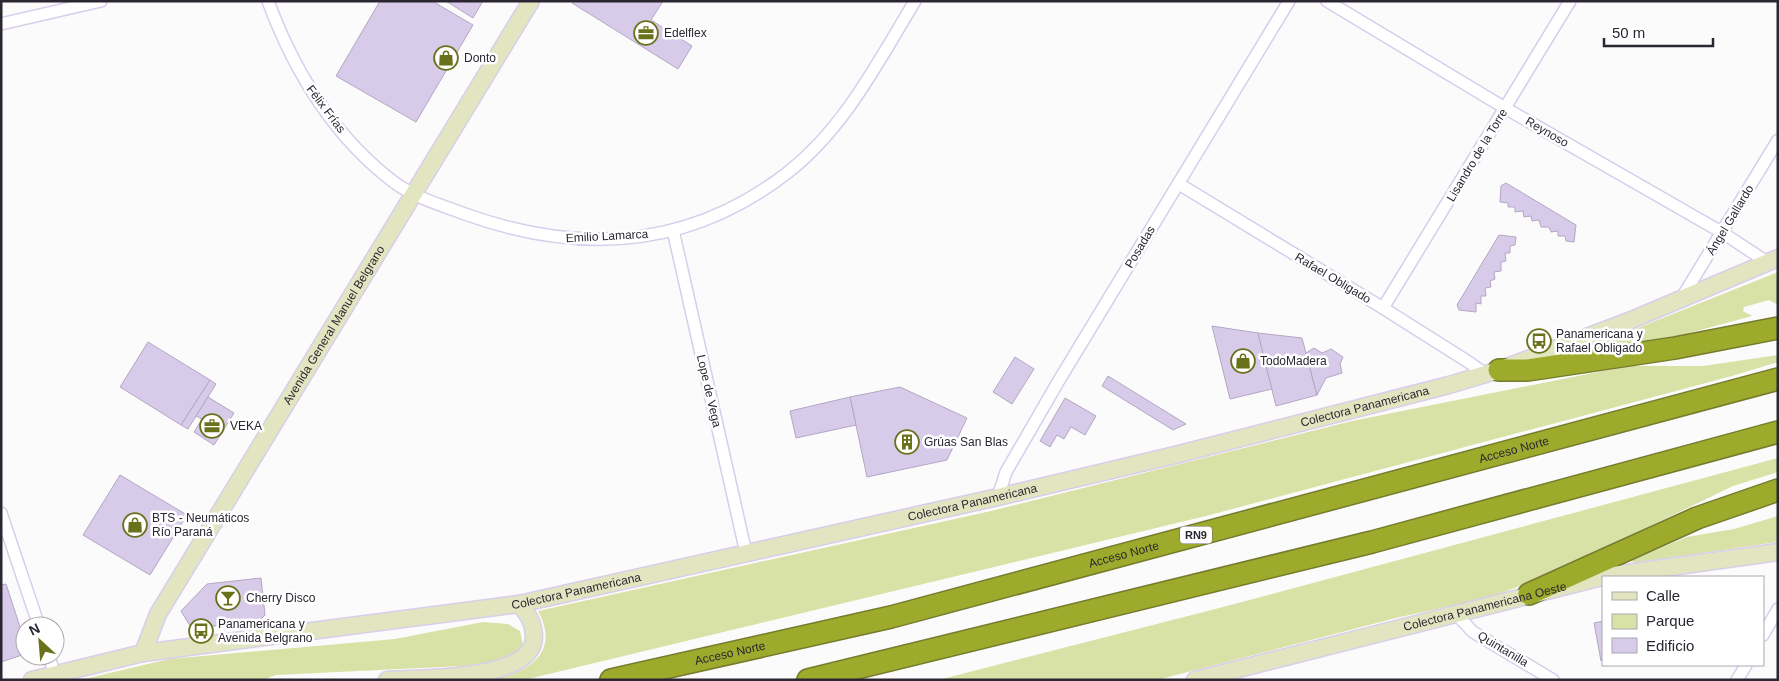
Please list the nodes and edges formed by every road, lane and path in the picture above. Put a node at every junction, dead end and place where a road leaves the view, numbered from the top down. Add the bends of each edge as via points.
1 (101, 1) edge
2 (268, 1) edge
3 (531, 1) edge
4 (915, 1) edge
5 (1289, 1) edge
6 (1327, 1) edge
7 (1570, 1) edge
8 (1, 24) edge
9 (1505, 108) junction
10 (1778, 140) edge
11 (1179, 184) junction
12 (413, 195) junction
13 (673, 230) junction
14 (1723, 233) junction
15 (1773, 260) edge
16 (1681, 299) junction
17 (1383, 308) junction
18 (1778, 328) edge
19 (1492, 372) junction
20 (1778, 379) edge
21 (1778, 432) edge
22 (1778, 490) edge
23 (998, 497) junction
24 (1, 512) edge
25 (1778, 552) edge
26 (746, 553) junction
27 (1606, 576) edge
28 (1602, 577) edge
29 (1529, 594) junction
30 (519, 604) junction
31 (1778, 609) edge
32 (1456, 614) junction
33 (36, 616) edge
34 (1764, 633) edge
35 (143, 653) junction
36 (52, 666) edge
37 (1745, 666) edge
38 (54, 673) junction
39 (32, 680) edge
40 (387, 680) edge
41 (611, 680) edge
42 (808, 680) edge
43 (1195, 680) edge
44 (1553, 680) edge
45 (1737, 680) edge

1 - 8 street
2 - 12 street, Félix Frías via 301,75 320,105 382,173
3 - 12 street, Avenida General Manuel Belgrano
4 - 13 street, Emilio Lamarca via 852,104 815,148 789,172 737,206
5 - 11 street, Posadas
6 - 9 street, Reynoso
7 - 9 street, Lisandro de la Torre
9 - 14 street, Reynoso
9 - 17 street, Lisandro de la Torre
10 - 14 street, Ángel Gallardo
11 - 17 street, Rafael Obligado
11 - 23 street, Posadas via 1058,382 1006,472
12 - 13 street, Emilio Lamarca via 514,230 563,239 624,238
12 - 35 street, Avenida General Manuel Belgrano via 158,614
13 - 26 street, Lope de Vega
14 - 15 street, Reynoso
14 - 16 street, Ángel Gallardo
15 - 16 street, Colectora Panamericana
16 - 19 street, Colectora Panamericana
17 - 19 street, Rafael Obligado via 1470,363
18 - 19 highway via 1646,352 1528,370
19 - 23 street, Colectora Panamericana via 1258,434
20 - 41 highway, Acceso Norte / RN9 via 891,617
21 - 42 highway via 1372,542
22 - 29 highway via 1697,518
23 - 26 street, Colectora Panamericana
24 - 33 street
25 - 27 street, Colectora Panamericana Oeste
26 - 30 street, Colectora Panamericana
28 - 29 street, Colectora Panamericana Oeste
29 - 32 street, Colectora Panamericana Oeste
30 - 35 street, Colectora Panamericana
30 - 40 street via 532,621 534,632 534,644 522,660 507,668 481,674
31 - 34 street
32 - 43 street, Colectora Panamericana Oeste
32 - 44 street, Quintanilla via 1473,632
35 - 38 street, Colectora Panamericana
36 - 38 street
37 - 45 street
38 - 39 street, Colectora Panamericana

